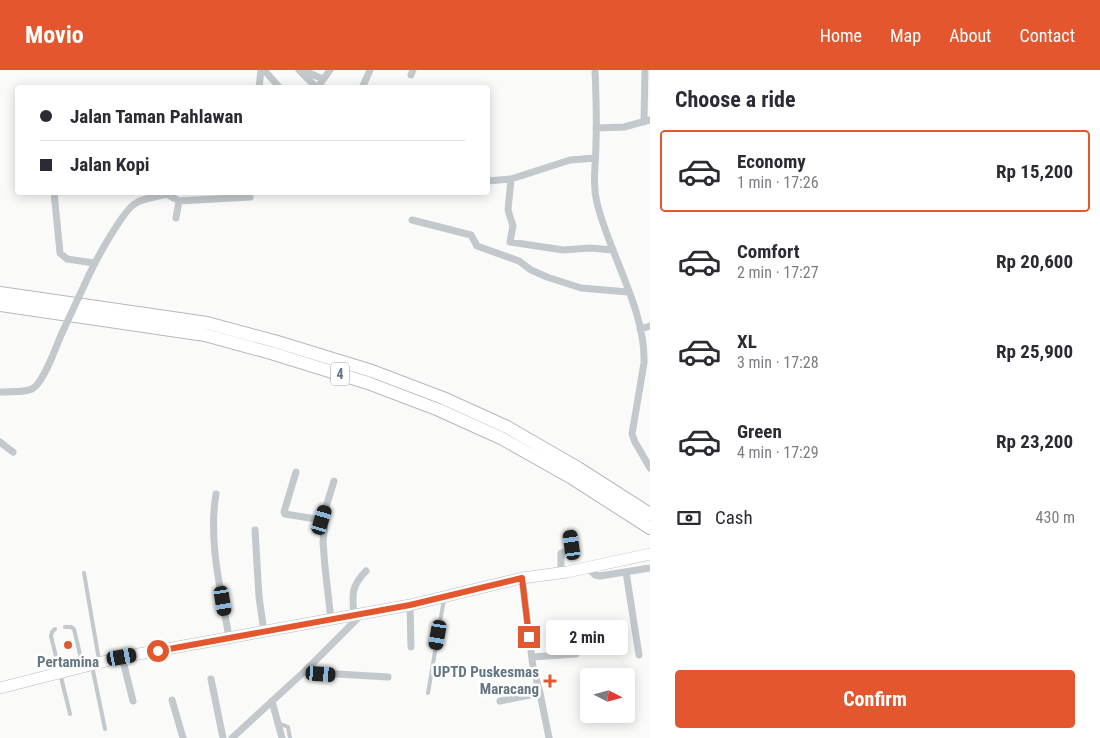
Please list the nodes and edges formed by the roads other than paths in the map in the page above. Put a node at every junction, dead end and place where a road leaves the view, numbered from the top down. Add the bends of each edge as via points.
1 (262, 70) edge
2 (301, 70) edge
3 (330, 70) edge
4 (370, 70) edge
5 (595, 70) edge
6 (645, 70) edge
7 (323, 79) junction
8 (260, 85) edge
9 (277, 85) edge
10 (314, 85) edge
11 (319, 85) edge
12 (363, 85) edge
13 (647, 121) edge
14 (596, 128) junction
15 (595, 158) junction
16 (511, 179) junction
17 (490, 181) edge
18 (54, 195) edge
19 (166, 195) edge
20 (172, 195) edge
21 (250, 198) dead end
22 (179, 201) junction
23 (176, 218) dead end
24 (412, 220) dead end
25 (510, 242) junction
26 (613, 250) junction
27 (508, 256) junction
28 (94, 263) junction
29 (0, 292) edge
30 (628, 292) junction
31 (0, 304) edge
32 (650, 326) edge
33 (640, 329) junction
34 (647, 363) edge
35 (0, 392) edge
36 (0, 442) edge
37 (640, 450) junction
38 (13, 452) dead end
39 (650, 452) edge
40 (650, 468) edge
41 (296, 472) dead end
42 (334, 481) dead end
43 (216, 494) dead end
44 (650, 514) edge
45 (322, 520) junction
46 (650, 528) edge
47 (254, 530) dead end
48 (571, 535) dead end
49 (650, 554) edge
50 (587, 568) junction
51 (650, 568) edge
52 (366, 571) dead end
53 (626, 572) junction
54 (84, 573) dead end
55 (561, 573) junction
56 (522, 578) junction
57 (444, 597) junction
58 (410, 605) junction
59 (358, 615) junction
60 (335, 619) junction
61 (66, 627) dead end
62 (55, 629) dead end
63 (264, 632) junction
64 (345, 632) junction
65 (229, 637) junction
66 (411, 647) dead end
67 (576, 654) dead end
68 (639, 655) dead end
69 (532, 656) junction
70 (122, 657) junction
71 (91, 665) junction
72 (306, 670) junction
73 (61, 672) junction
74 (388, 677) dead end
75 (211, 679) dead end
76 (0, 688) edge
77 (540, 692) junction
78 (428, 693) dead end
79 (172, 700) dead end
80 (133, 701) dead end
81 (272, 701) junction
82 (500, 701) dead end
83 (70, 714) dead end
84 (278, 722) junction
85 (105, 730) dead end
86 (183, 738) edge
87 (223, 738) edge
88 (232, 738) edge
89 (282, 738) edge
90 (290, 738) edge
91 (549, 738) edge

1 - 8 street
1 - 9 street
2 - 7 street
2 - 10 street
3 - 7 street
4 - 12 street
5 - 14 street
6 - 13 street
7 - 11 street
13 - 14 street via 624,127
14 - 15 street
15 - 16 street via 570,160
15 - 26 street via 595,195
16 - 17 street
16 - 25 street via 508,210 513,226
18 - 28 street via 60,253 67,259
19 - 28 street via 132,205
20 - 22 street
21 - 22 street
22 - 23 street
24 - 27 street via 470,235 477,246
25 - 26 street via 563,250
25 - 27 street
26 - 30 street
27 - 30 street via 531,270 575,286
28 - 35 street, bridge via 36,386 23,391
29 - 44 highway, 4 via 207,323 372,371 507,427
30 - 33 street
31 - 46 highway, 4 via 205,336 368,383 501,438
32 - 33 street
33 - 34 street
34 - 37 street via 632,434
36 - 38 street
37 - 39 street
37 - 40 street
41 - 45 street via 285,514
42 - 45 street
43 - 65 street via 213,516 215,543
45 - 60 street
47 - 63 street
48 - 55 street via 571,550 561,553
49 - 50 main road
50 - 53 street via 598,576
50 - 55 main road
51 - 53 street
52 - 59 street via 354,586 352,596
53 - 68 street
54 - 71 lane
55 - 56 main road
56 - 57 main road
56 - 69 street
57 - 58 main road
57 - 78 lane
58 - 59 main road
58 - 66 street
59 - 60 main road
59 - 64 street
60 - 63 main road
60 - 64 street
61 - 71 lane via 74,629
62 - 73 lane via 51,636
63 - 65 main road
64 - 72 street
65 - 70 main road
67 - 69 street
69 - 77 street
70 - 71 main road
70 - 80 street
71 - 73 main road
71 - 85 lane
72 - 74 street via 321,674
72 - 81 street
73 - 76 main road
73 - 83 lane
75 - 87 street
77 - 82 street
77 - 91 street
79 - 86 street
81 - 84 street
81 - 88 street
84 - 89 street
84 - 90 lane via 288,727

